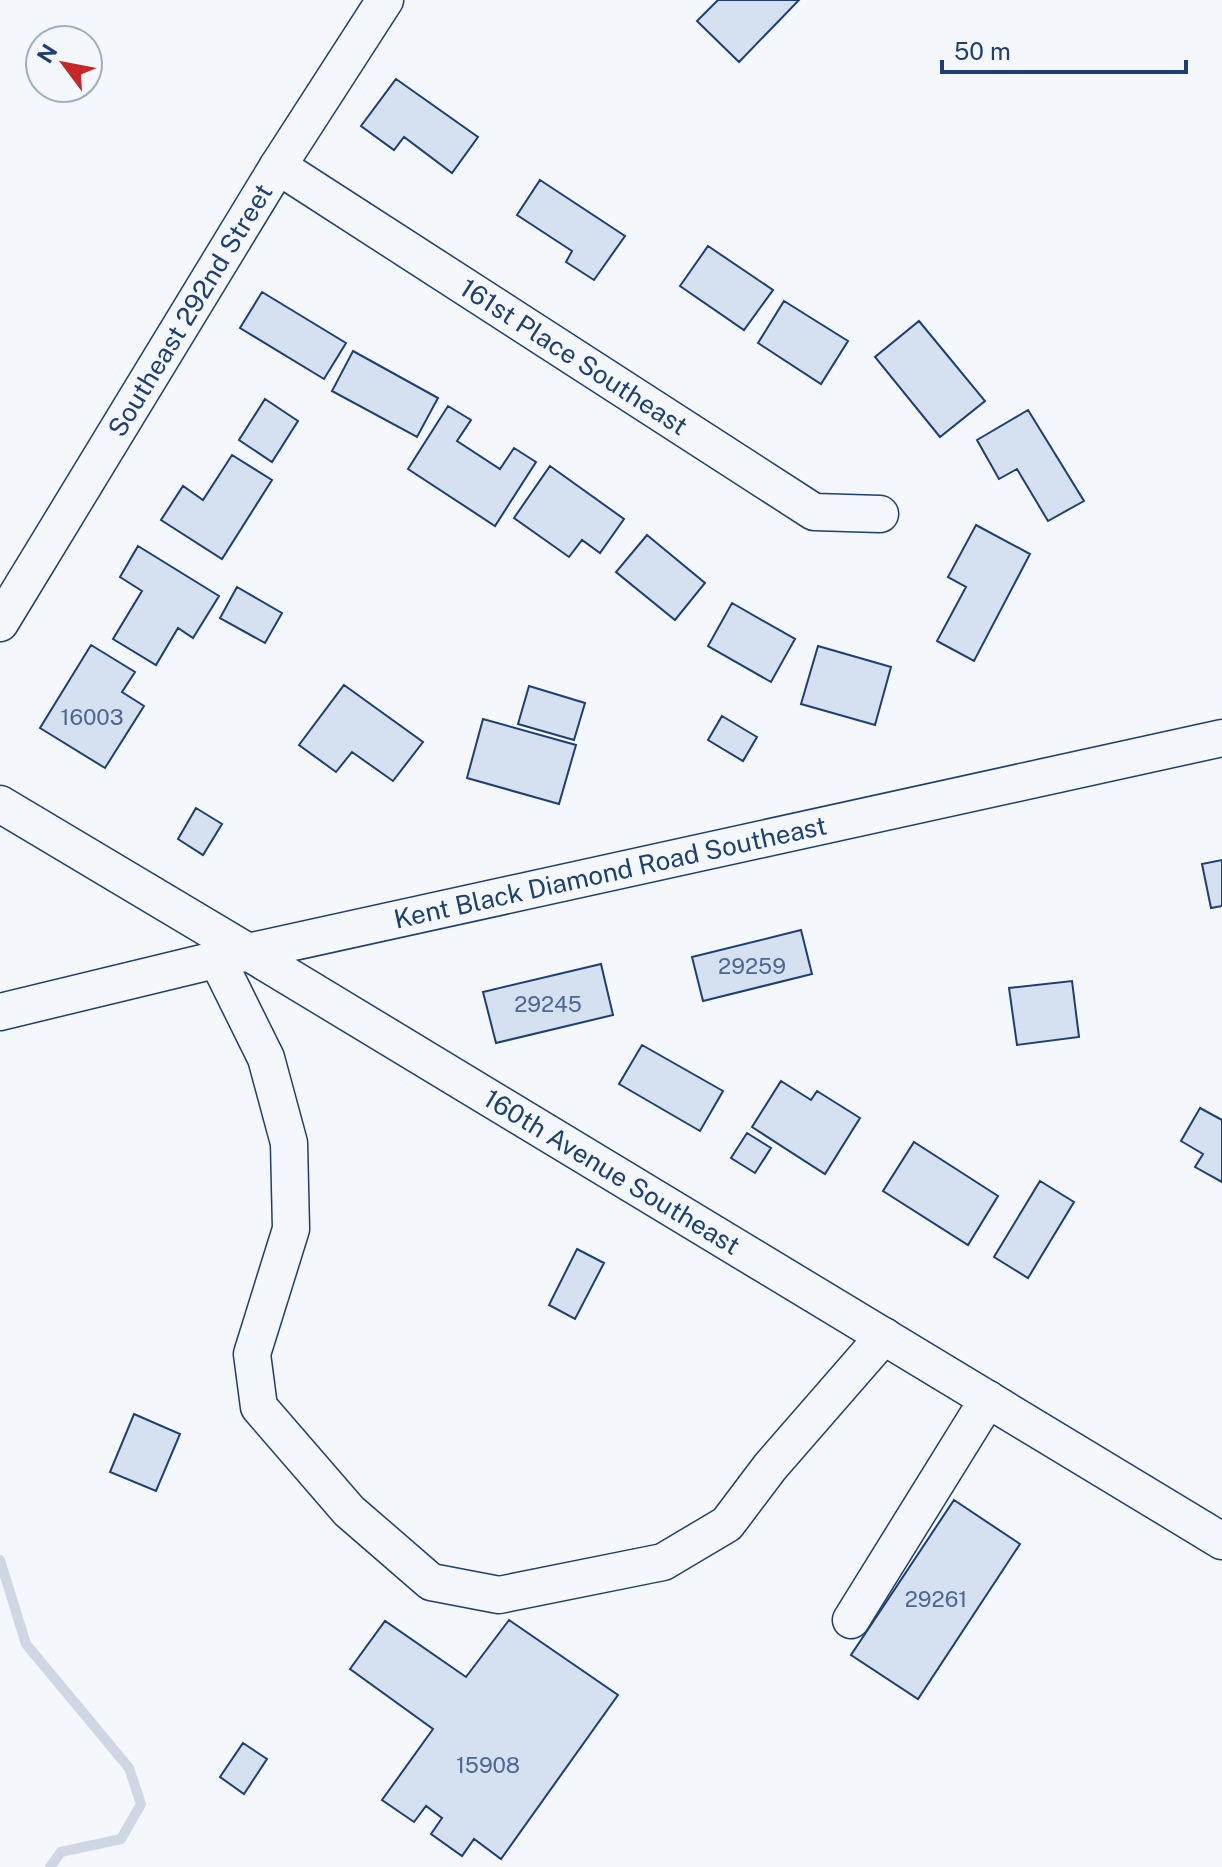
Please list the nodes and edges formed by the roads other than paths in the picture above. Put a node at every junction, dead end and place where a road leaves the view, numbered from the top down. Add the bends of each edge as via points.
1 (385, 0) edge
2 (278, 166) junction
3 (880, 514) dead end
4 (0, 623) edge
5 (1222, 738) edge
6 (0, 804) edge
7 (233, 956) junction
8 (0, 1012) edge
9 (884, 1336) junction
10 (988, 1399) junction
11 (1222, 1541) edge
12 (851, 1620) dead end

1 - 2 street, Southeast 292nd Street
2 - 3 street, 161st Place Southeast via 814,512
2 - 4 street, Southeast 292nd Street
5 - 7 street, Kent Black Diamond Road Southeast
6 - 7 street, 160th Avenue Southeast
7 - 8 street, Kent Black Diamond Road Southeast
7 - 9 street, 160th Avenue Southeast
7 - 9 street via 289,1143 291,1229 252,1354 259,1407 349,1511 431,1582 499,1595 663,1562 727,1524
9 - 10 street, 160th Avenue Southeast
10 - 11 street, 160th Avenue Southeast
10 - 12 street

